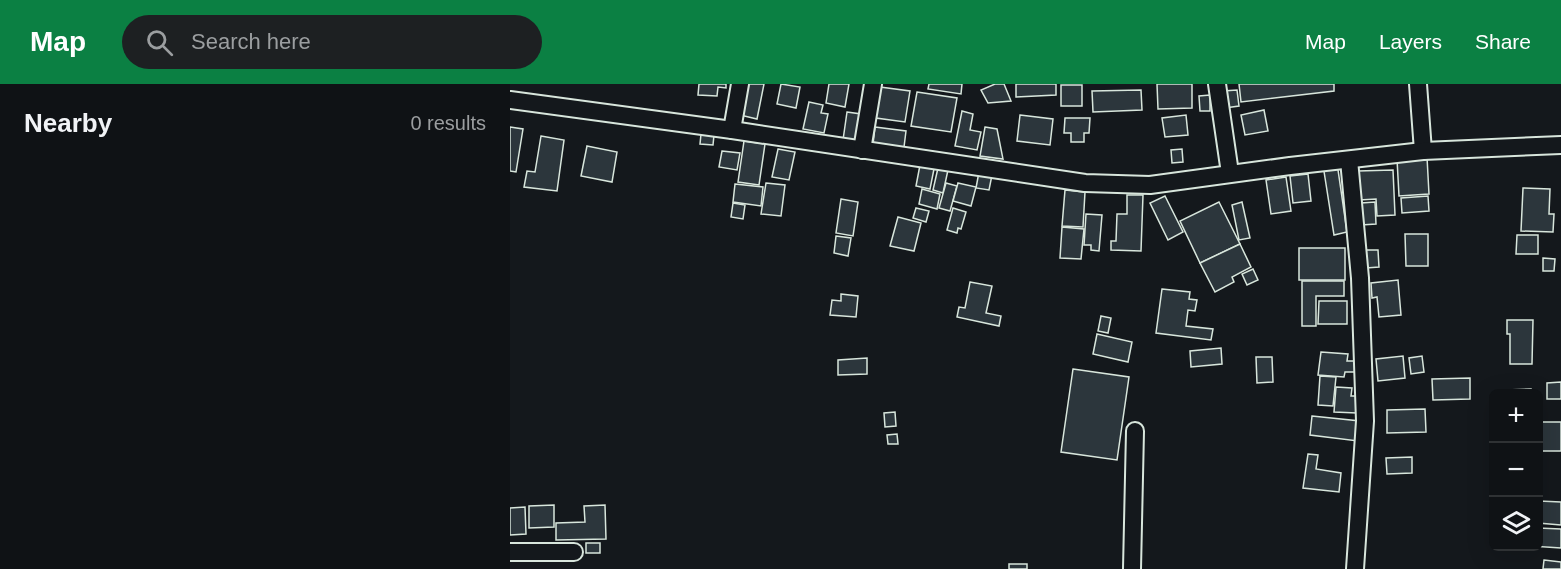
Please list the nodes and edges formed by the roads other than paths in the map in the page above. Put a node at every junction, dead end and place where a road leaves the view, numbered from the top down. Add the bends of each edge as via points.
1 (740, 84) edge
2 (873, 84) edge
3 (1217, 84) edge
4 (1418, 84) edge
5 (510, 100) edge
6 (732, 130) junction
7 (1561, 145) edge
8 (862, 150) junction
9 (1424, 151) junction
10 (1349, 160) junction
11 (1230, 173) junction
12 (1135, 431) dead end
13 (510, 552) edge
14 (574, 552) dead end
15 (1132, 569) edge
16 (1355, 569) edge

1 - 6 street
2 - 8 street
3 - 11 street
4 - 9 street
5 - 6 street
6 - 8 street
7 - 9 street
8 - 11 street via 1085,183 1150,185
9 - 10 street
10 - 11 street
10 - 16 street via 1360,278 1365,421
12 - 15 street
13 - 14 street

